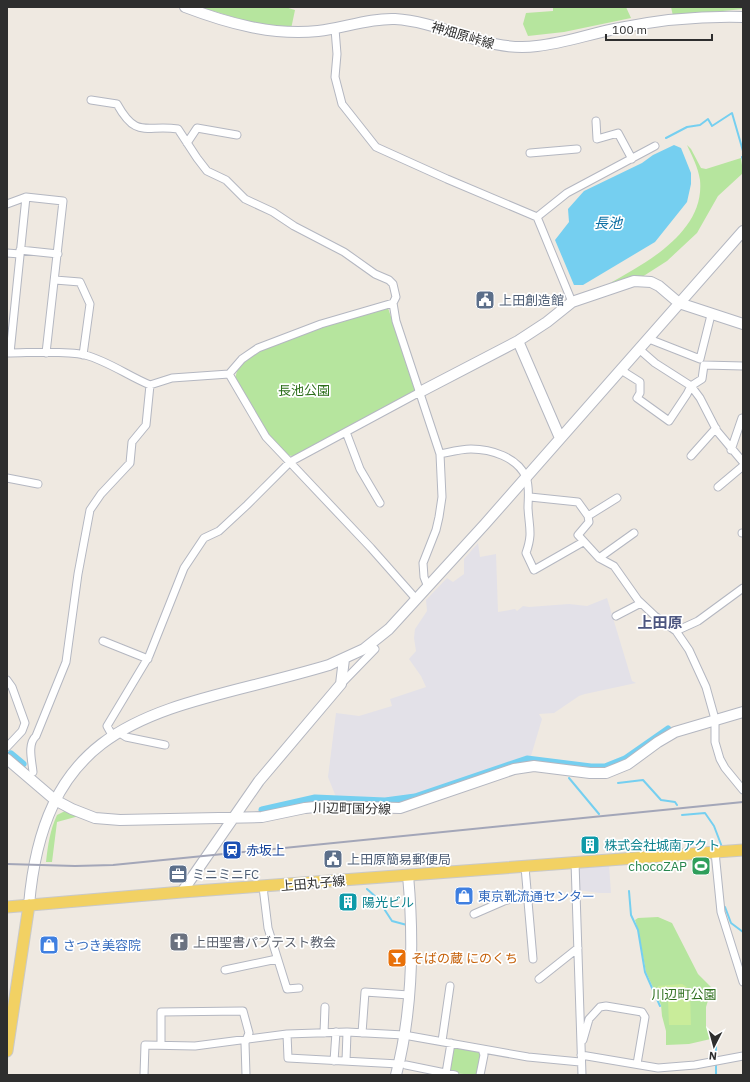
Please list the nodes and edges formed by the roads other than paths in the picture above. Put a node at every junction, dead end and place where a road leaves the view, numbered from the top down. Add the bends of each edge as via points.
1 (185, 7) edge
2 (743, 17) edge
3 (336, 29) junction
4 (91, 100) dead end
5 (596, 121) dead end
6 (237, 134) dead end
7 (187, 143) junction
8 (655, 146) dead end
9 (577, 149) dead end
10 (530, 153) dead end
11 (632, 159) junction
12 (26, 197) junction
13 (7, 204) edge
14 (537, 217) junction
15 (743, 231) edge
16 (20, 252) junction
17 (7, 253) edge
18 (58, 254) junction
19 (55, 280) junction
20 (572, 302) junction
21 (393, 303) junction
22 (679, 303) junction
23 (711, 315) junction
24 (743, 324) edge
25 (649, 339) junction
26 (518, 342) junction
27 (639, 349) junction
28 (46, 352) junction
29 (8, 353) edge
30 (83, 355) junction
31 (743, 366) edge
32 (621, 370) junction
33 (229, 374) junction
34 (150, 385) junction
35 (691, 386) junction
36 (420, 392) junction
37 (742, 418) edge
38 (716, 428) junction
39 (346, 432) junction
40 (560, 438) junction
41 (731, 450) junction
42 (440, 454) junction
43 (691, 456) dead end
44 (290, 462) junction
45 (743, 462) edge
46 (743, 466) edge
47 (7, 478) edge
48 (526, 478) junction
49 (38, 484) dead end
50 (718, 487) dead end
51 (530, 497) junction
52 (617, 498) dead end
53 (380, 503) dead end
54 (588, 516) junction
55 (634, 533) dead end
56 (583, 542) junction
57 (599, 558) junction
58 (428, 587) junction
59 (743, 588) edge
60 (417, 600) junction
61 (641, 603) junction
62 (616, 616) dead end
63 (676, 631) junction
64 (103, 641) dead end
65 (376, 649) dead end
66 (148, 659) junction
67 (344, 659) junction
68 (7, 680) edge
69 (341, 684) junction
70 (743, 712) edge
71 (715, 719) junction
72 (22, 731) junction
73 (115, 734) junction
74 (32, 739) junction
75 (165, 745) dead end
76 (7, 747) edge
77 (7, 759) edge
78 (33, 772) dead end
79 (743, 790) edge
80 (55, 800) junction
81 (232, 818) junction
82 (743, 850) edge
83 (715, 852) junction
84 (575, 862) junction
85 (525, 867) junction
86 (408, 875) junction
87 (263, 887) junction
88 (182, 892) junction
89 (528, 895) junction
90 (29, 905) junction
91 (7, 907) edge
92 (474, 914) dead end
93 (578, 948) junction
94 (277, 959) junction
95 (533, 959) dead end
96 (225, 970) dead end
97 (539, 978) dead end
98 (743, 982) edge
99 (450, 986) dead end
100 (299, 988) dead end
101 (409, 995) junction
102 (324, 1007) dead end
103 (336, 1032) junction
104 (347, 1032) junction
105 (362, 1032) junction
106 (324, 1033) junction
107 (287, 1034) junction
108 (404, 1035) junction
109 (248, 1039) junction
110 (442, 1041) junction
111 (451, 1042) junction
112 (582, 1043) junction
113 (161, 1045) junction
114 (482, 1049) junction
115 (7, 1051) edge
116 (743, 1056) edge
117 (580, 1058) junction
118 (334, 1061) junction
119 (346, 1061) junction
120 (637, 1064) junction
121 (402, 1065) junction
122 (442, 1074) edge
123 (144, 1075) edge
124 (246, 1075) edge
125 (396, 1075) edge
126 (455, 1075) edge
127 (480, 1075) edge
128 (582, 1075) edge

1 - 3 street, 神畑原峠線 via 258,29 295,32
2 - 3 street, 神畑原峠線 via 658,22 542,45 519,47 490,44 428,25 396,19
3 - 14 street via 335,77 342,104 376,147
4 - 7 street via 117,104 135,128 178,129
5 - 11 street via 597,139 618,133
6 - 7 street via 197,128
7 - 21 street via 207,171 226,180 245,199 273,212 389,280 393,284 396,297
8 - 11 street
9 - 10 street
11 - 14 street via 567,193
12 - 13 street
12 - 16 street
12 - 18 street via 63,201
14 - 20 street
15 - 22 street
16 - 17 street
16 - 18 street
16 - 29 street
18 - 19 street
19 - 28 street
19 - 30 street via 80,282 90,304
20 - 22 street via 634,281 645,281 659,286
20 - 26 street
21 - 33 street via 321,324 258,348 242,358
21 - 36 street via 396,322
22 - 23 street
22 - 25 street
23 - 24 street
23 - 25 street via 700,359
25 - 27 street
26 - 36 street
26 - 40 street
27 - 32 street
27 - 35 street via 655,363
28 - 29 street
28 - 30 street
30 - 34 street via 100,360
31 - 35 street via 704,365 702,379
32 - 35 street via 640,382 640,393 637,398 669,421
32 - 40 street
33 - 34 street via 172,378
33 - 44 street via 266,437
34 - 74 street via 146,425 132,442 130,463 90,510 66,662 36,736
35 - 38 street
36 - 39 street
36 - 42 street
37 - 41 street
38 - 41 street
38 - 43 street
39 - 44 street
39 - 53 street via 360,469
40 - 48 street
41 - 45 street
42 - 48 street via 471,449 497,453 519,466
42 - 58 street via 442,497 439,517 423,563
44 - 60 street
44 - 66 street via 219,530 204,538 184,568
46 - 50 street
47 - 49 street
48 - 51 street
48 - 58 street
51 - 54 street via 578,502
51 - 56 street via 528,505 531,538 526,553 534,570
52 - 54 street
54 - 56 street via 589,522 578,535
55 - 57 street
56 - 57 street
57 - 61 street via 614,566
58 - 60 street
59 - 63 street via 698,621
60 - 67 street via 381,637
61 - 62 street
61 - 63 street
63 - 71 street via 706,687
64 - 66 street
65 - 69 street
66 - 73 street via 107,726
67 - 69 street
67 - 73 street via 167,709 138,720
68 - 72 street via 25,723
69 - 81 street via 259,781
70 - 71 street, 川辺町国分線
71 - 79 street via 715,742 720,759
71 - 81 street, 川辺町国分線 via 675,732 628,764 606,773 528,766 400,808 314,806 262,817
72 - 74 street
72 - 76 street
73 - 75 street
73 - 80 street via 82,760
74 - 78 street
77 - 80 street, 川辺町国分線
80 - 81 street, 川辺町国分線 via 95,818
80 - 90 street via 38,847
81 - 88 street
82 - 83 main road, 上田丸子線
83 - 84 main road, 上田丸子線
83 - 98 street via 721,912
84 - 85 main road, 上田丸子線
84 - 93 street
85 - 86 main road, 上田丸子線
85 - 89 street
86 - 87 main road, 上田丸子線
86 - 101 street via 412,918
87 - 88 main road, 上田丸子線
87 - 94 street via 268,928
88 - 90 main road, 上田丸子線
89 - 92 street via 504,901
89 - 95 street
90 - 91 main road, 上田丸子線
90 - 115 main road
93 - 97 street
93 - 112 street
94 - 96 street
94 - 100 street via 287,989
99 - 110 street
101 - 105 street via 365,992
101 - 108 street
102 - 106 street
103 - 104 street
103 - 106 street
103 - 118 street
104 - 105 street
104 - 119 street
105 - 108 street
106 - 107 street
107 - 109 street
107 - 118 street via 288,1058
108 - 110 street
108 - 121 street
109 - 113 street via 196,1046
109 - 113 street via 249,1033 243,1011 161,1012
109 - 124 street via 245,1042
110 - 111 street
111 - 114 street
111 - 122 street
112 - 117 street
112 - 120 street via 589,1019 600,1007 642,1012 645,1016
113 - 123 street via 145,1045
114 - 117 street via 528,1058
114 - 127 street via 484,1055
116 - 120 street via 672,1068
117 - 120 street
117 - 128 street
118 - 119 street
119 - 121 street
121 - 122 street
121 - 125 street
122 - 126 street

